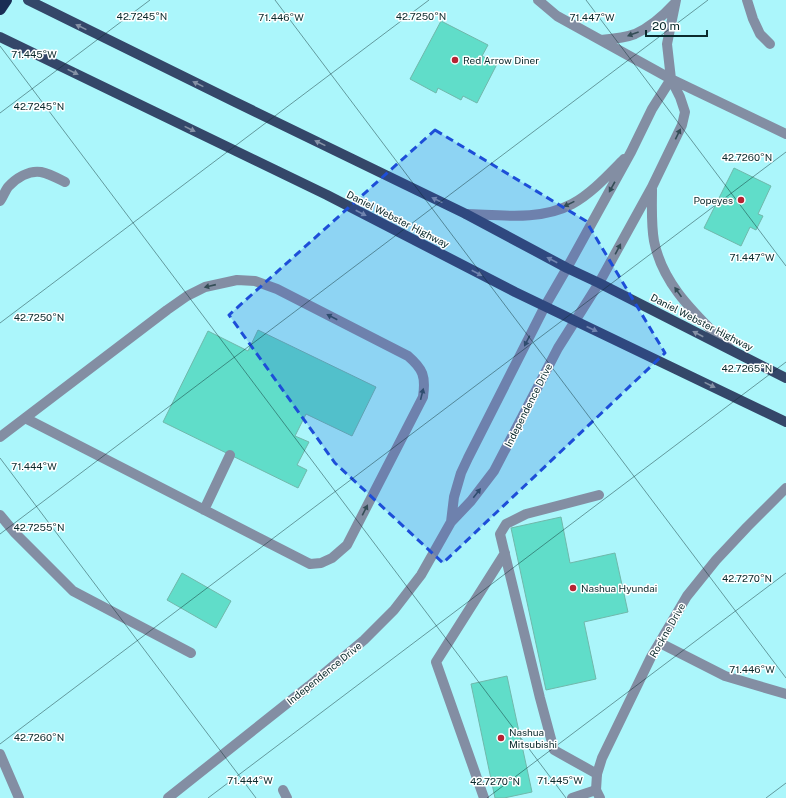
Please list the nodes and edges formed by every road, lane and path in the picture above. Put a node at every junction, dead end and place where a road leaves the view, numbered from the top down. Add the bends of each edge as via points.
1 (6, 0) edge
2 (28, 0) edge
3 (538, 0) edge
4 (747, 0) edge
5 (676, 2) edge
6 (0, 9) edge
7 (0, 37) edge
8 (601, 40) junction
9 (770, 44) dead end
10 (671, 79) junction
11 (786, 134) edge
12 (631, 152) junction
13 (65, 182) dead end
14 (652, 187) junction
15 (0, 201) edge
16 (466, 214) junction
17 (567, 268) junction
18 (600, 283) junction
19 (545, 306) junction
20 (576, 321) junction
21 (733, 351) junction
22 (786, 378) edge
23 (25, 418) junction
24 (786, 422) edge
25 (0, 437) edge
26 (230, 455) dead end
27 (786, 488) edge
28 (599, 495) dead end
29 (204, 510) junction
30 (0, 515) edge
31 (451, 522) junction
32 (504, 553) junction
33 (660, 642) junction
34 (191, 653) dead end
35 (786, 694) edge
36 (0, 754) edge
37 (597, 774) junction
38 (598, 794) edge
39 (19, 798) edge
40 (168, 798) edge
41 (484, 798) edge
42 (572, 798) edge

1 - 6 highway
16 -> 2 main road, Daniel Webster Highway
3 - 8 street via 557,16
4 - 9 street via 760,34
5 -> 8 street via 663,16 635,34
5 - 10 street via 667,44
7 -> 19 main road, Daniel Webster Highway via 327,195
8 - 10 street
10 - 11 street
10 - 12 street, Independence Drive via 652,109
14 -> 10 street, Independence Drive via 682,125 685,112
12 -> 16 street via 592,190 558,210 529,216
12 -> 17 street, Independence Drive
13 - 15 street via 40,172 27,173 8,187
18 -> 14 street, Independence Drive
21 -> 14 street via 682,299 670,282 654,241
17 -> 16 main road, Daniel Webster Highway
17 - 18 main road, Daniel Webster Highway
17 - 19 street, Independence Drive
18 - 20 street, Independence Drive
21 -> 18 main road, Daniel Webster Highway
19 - 20 main road, Daniel Webster Highway
19 -> 31 street, Independence Drive via 461,473 454,496
20 -> 24 main road, Daniel Webster Highway
31 -> 20 street, Independence Drive via 494,471 558,348
21 - 22 main road, Daniel Webster Highway
23 - 25 street
23 - 29 street
29 -> 23 street via 310,564 332,558 348,545 422,397 424,376 417,363 277,289 255,281 237,280 204,287 187,296
26 - 29 street
27 - 33 street, Rockne Drive via 716,560 687,596
28 - 32 street via 526,514 506,524 500,534
30 - 34 street via 74,591
31 - 40 street, Independence Drive via 421,575 394,610 364,640
32 - 37 street via 554,750
32 - 41 street via 436,662
33 - 35 street via 725,676
33 - 37 street, Rockne Drive via 610,739
36 - 39 street
37 - 38 street, Rockne Drive
38 - 42 street

